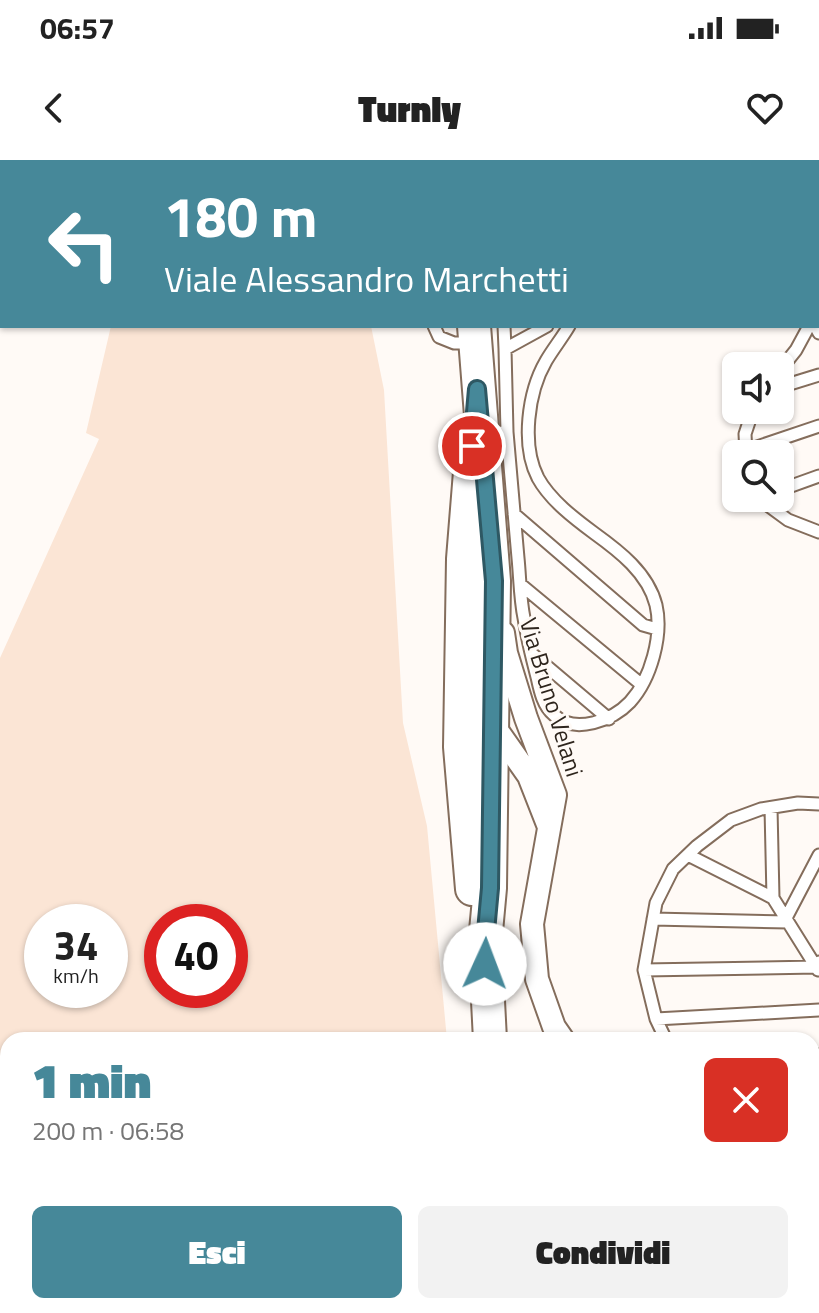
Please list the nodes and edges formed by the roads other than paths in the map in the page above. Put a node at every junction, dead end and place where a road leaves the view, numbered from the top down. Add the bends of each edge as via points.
1 (435, 328) edge
2 (501, 328) edge
3 (538, 328) edge
4 (568, 328) edge
5 (816, 329) edge
6 (485, 340) edge
7 (794, 352) edge
8 (819, 375) edge
9 (794, 383) edge
10 (477, 389) junction
11 (819, 426) edge
12 (495, 432) junction
13 (780, 440) edge
14 (819, 476) edge
15 (794, 485) edge
16 (777, 512) edge
17 (514, 514) junction
18 (818, 530) edge
19 (507, 583) junction
20 (657, 629) junction
21 (531, 652) junction
22 (462, 658) junction
23 (642, 685) junction
24 (609, 719) junction
25 (491, 723) junction
26 (819, 804) edge
27 (771, 808) junction
28 (549, 829) junction
29 (688, 855) junction
30 (819, 855) edge
31 (773, 898) junction
32 (653, 919) junction
33 (787, 920) junction
34 (485, 942) junction
35 (818, 967) edge
36 (644, 970) junction
37 (819, 1010) edge
38 (656, 1019) junction
39 (489, 1032) edge
40 (557, 1032) edge
41 (662, 1032) edge

1 - 6 lane via 439,337 454,343
2 - 6 lane
3 - 6 lane
4 - 20 lane via 535,388 529,426 538,478 638,572 656,605
5 - 7 lane
6 - 10 street
6 - 12 lane
8 - 9 lane
10 - 12 street
10 - 22 street via 463,559
11 - 13 lane
12 - 17 lane
12 - 19 street
14 - 15 lane
16 - 18 lane
17 - 19 lane
17 - 20 lane via 643,625
19 - 21 lane via 523,615
19 - 23 lane
19 - 25 street
19 - 28 street, Via Bruno Velani via 506,653 555,795
20 - 23 lane
21 - 24 lane
21 - 24 lane via 545,704 555,717 590,724
22 - 25 street, Via Bruno Velani
22 - 34 street via 460,747 469,866
23 - 24 lane
25 - 28 street, Via Bruno Velani via 529,776
25 - 34 street
26 - 27 lane
27 - 29 lane via 731,820
27 - 31 lane
28 - 40 street, Via Bruno Velani via 532,924 537,979
29 - 31 lane
29 - 32 lane via 673,869
30 - 33 lane
31 - 33 lane
32 - 33 lane
32 - 36 lane
33 - 35 lane
34 - 39 street
35 - 36 lane
36 - 38 lane
37 - 38 lane
38 - 41 lane

